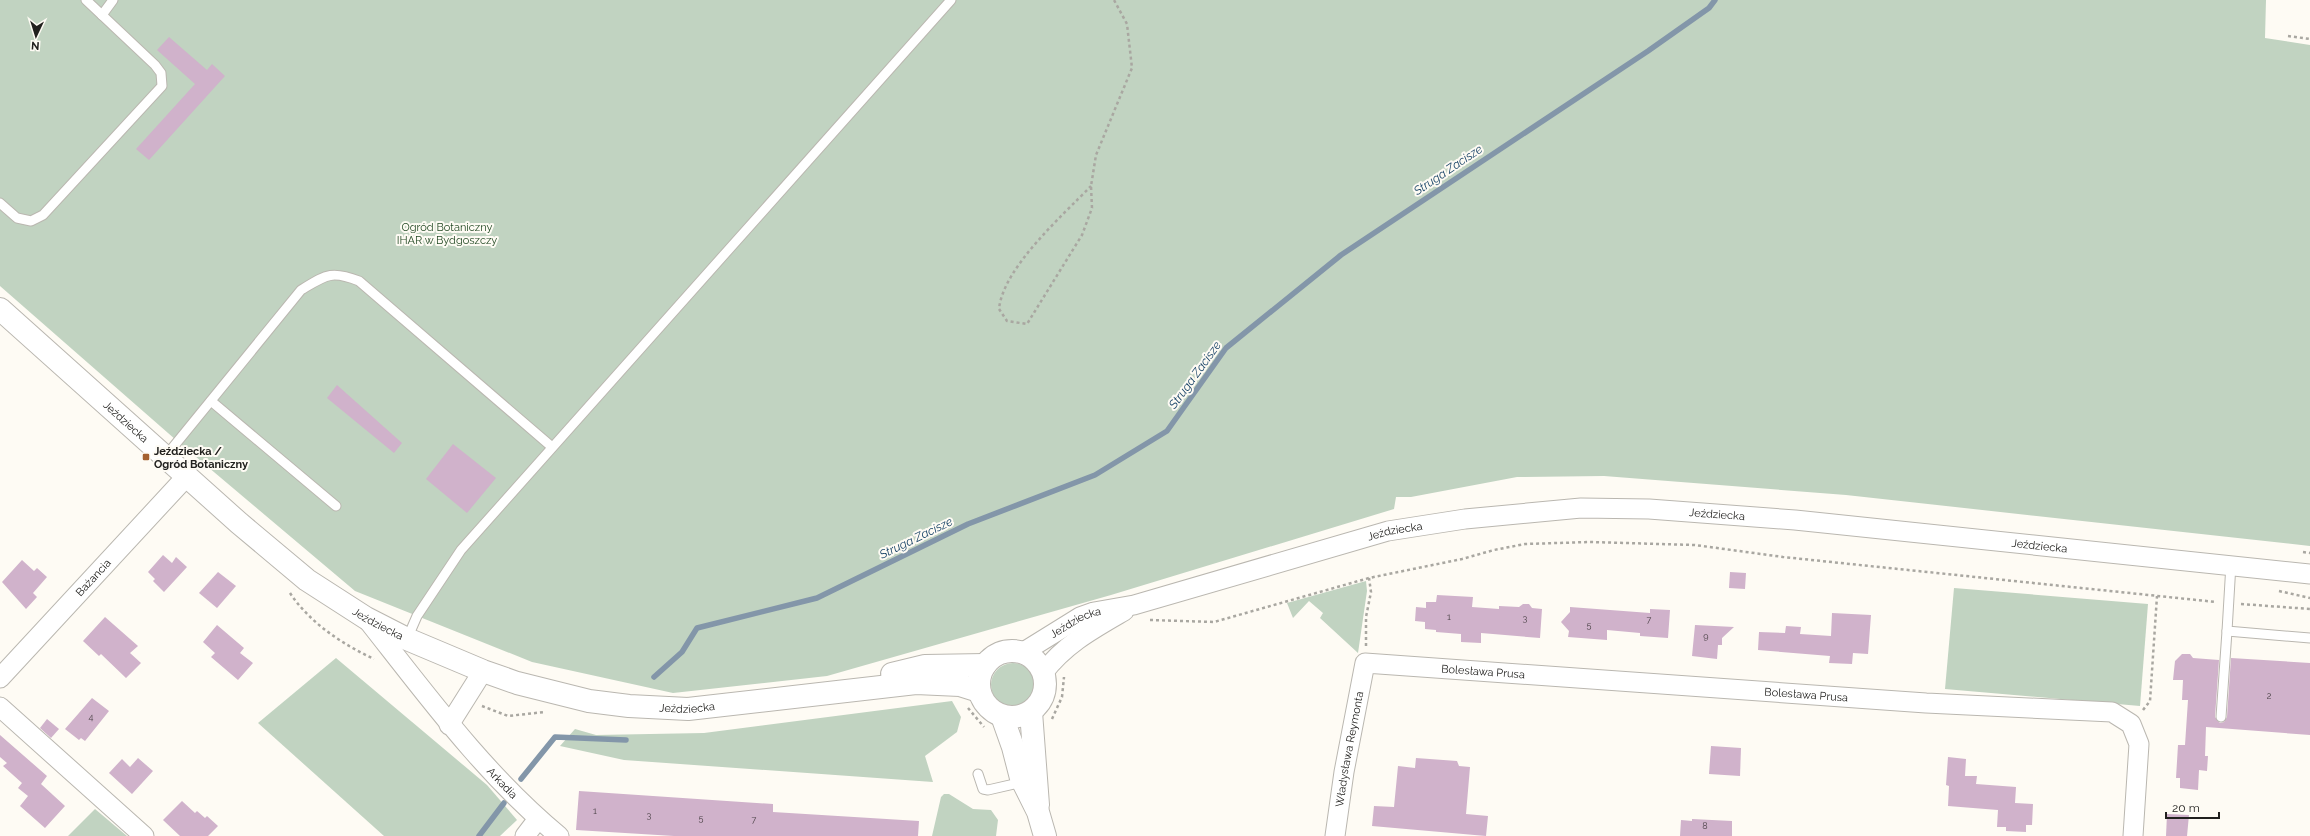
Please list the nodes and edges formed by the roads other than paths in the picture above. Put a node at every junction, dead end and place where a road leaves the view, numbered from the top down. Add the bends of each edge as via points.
1 (86, 0) edge
2 (113, 0) edge
3 (951, 0) edge
4 (102, 15) junction
5 (0, 203) edge
6 (0, 309) edge
7 (211, 401) junction
8 (552, 446) junction
9 (165, 457) junction
10 (187, 476) junction
11 (336, 506) dead end
12 (2231, 564) junction
13 (2310, 574) edge
14 (1134, 605) junction
15 (366, 618) junction
16 (2227, 631) junction
17 (2310, 638) edge
18 (407, 639) junction
19 (1022, 653) junction
20 (1366, 663) joint
21 (985, 665) junction
22 (483, 671) junction
23 (1054, 674) junction
24 (0, 678) edge
25 (856, 688) junction
26 (973, 698) junction
27 (0, 707) edge
28 (1030, 712) junction
29 (2221, 717) dead end
30 (995, 723) junction
31 (449, 725) junction
32 (978, 774) dead end
33 (1023, 782) junction
34 (1038, 812) junction
35 (538, 819) junction
36 (144, 836) edge
37 (525, 836) edge
38 (559, 836) edge
39 (1045, 836) edge
40 (1335, 836) edge
41 (2133, 836) edge

1 - 4 lane
2 - 4 lane
3 - 8 lane
4 - 5 lane via 155,65 161,73 162,86 43,215 31,221 16,218
6 - 9 street, Jeździecka
7 - 8 lane via 301,290 322,278 341,274 359,281
7 - 9 lane
7 - 11 lane
8 - 18 lane via 461,550 417,616
9 - 10 street, Jeździecka
10 - 15 street, Jeździecka via 283,562 334,599
10 - 24 street, Bażancia
12 - 13 street, Jeździecka
12 - 14 street, Jeździecka via 1795,520 1649,508 1581,508 1465,519 1388,531
12 - 16 lane
14 - 19 street, Jeździecka via 1080,617
14 - 23 street, Jeździecka via 1070,643 1056,656
15 - 18 street, Jeździecka
15 - 31 street, Arkadia
16 - 17 lane
16 - 29 lane
18 - 22 street, Jeździecka
19 - 21 street via 1012,651 1000,654
19 - 23 street
20 - 40 street, Władysława Reymonta via 1344,772
20 - 41 street, Bolesława Prusa via 1926,703 2112,712 2131,724 2139,744
21 - 25 street, Jeździecka via 925,666 892,674
21 - 26 street
22 - 25 street, Jeździecka via 517,683 589,701 680,708
22 - 31 street
23 - 28 street via 1045,683 1044,695 1039,704
25 - 26 street, Jeździecka via 941,683 970,686
26 - 30 street via 984,702 992,711
27 - 36 street
28 - 30 street
28 - 34 street
30 - 33 street
31 - 35 street, Arkadia
32 - 33 lane via 983,789 988,790
33 - 34 street
34 - 39 street
35 - 37 street
35 - 38 street, Arkadia

